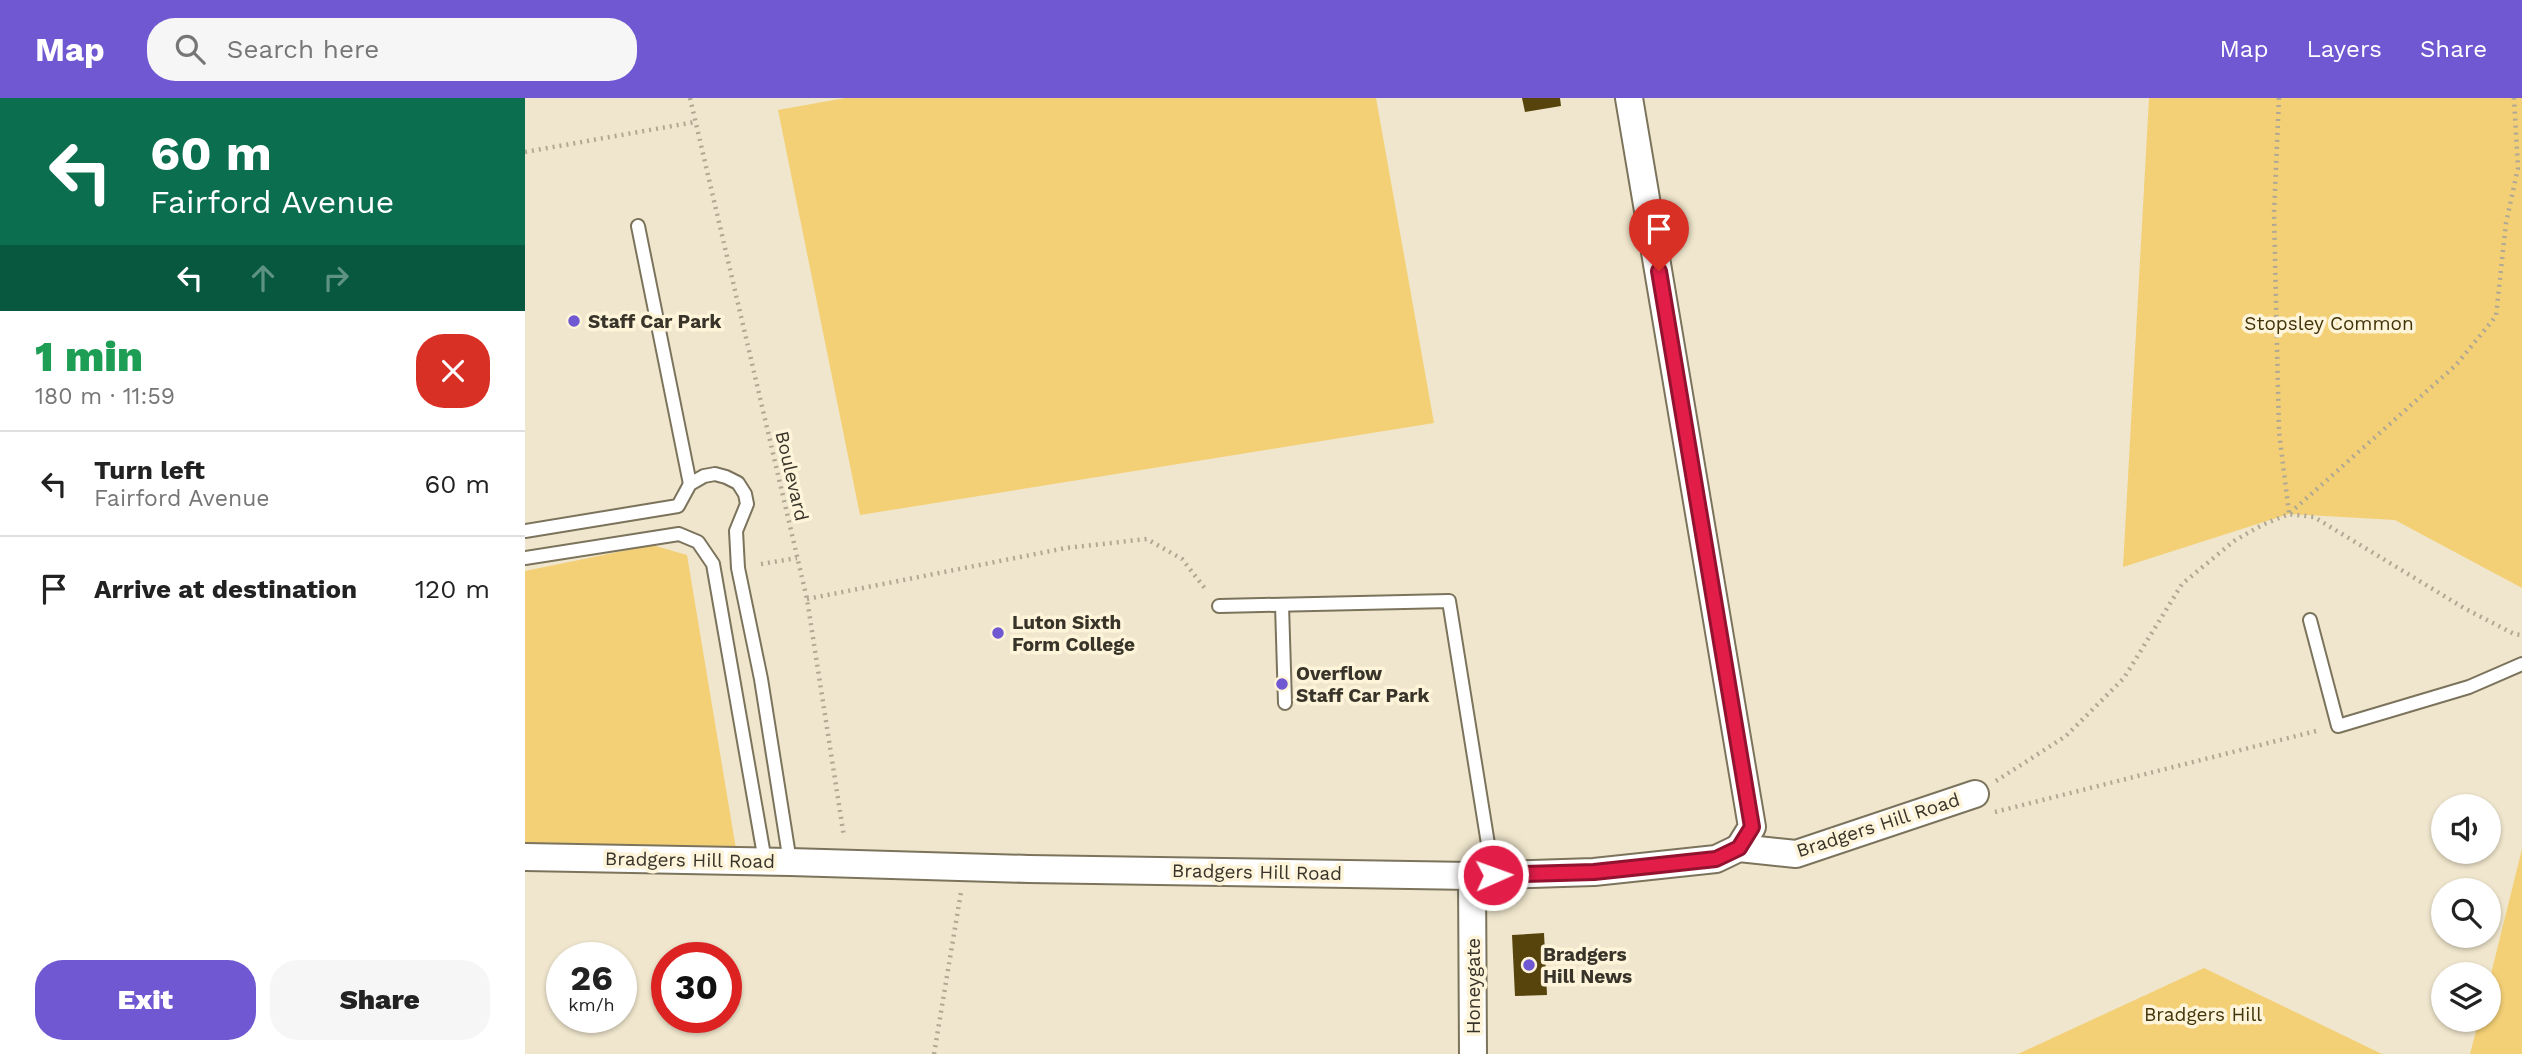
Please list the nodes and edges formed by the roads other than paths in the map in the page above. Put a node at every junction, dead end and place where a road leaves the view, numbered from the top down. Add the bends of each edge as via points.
1 (1629, 98) edge
2 (638, 226) dead end
3 (690, 484) junction
4 (525, 531) edge
5 (525, 558) edge
6 (1282, 605) junction
7 (1219, 606) road end
8 (2310, 620) dead end
9 (2522, 664) edge
10 (1285, 703) dead end
11 (1980, 804) road end
12 (1739, 848) junction
13 (525, 857) edge
14 (778, 862) junction
15 (1483, 875) junction
16 (1473, 1054) edge

1 - 12 street via 1752,827
2 - 3 lane
3 - 4 lane via 678,506
3 - 14 lane via 715,474 738,483 745,494 747,504 736,531 738,568 761,679
5 - 14 lane via 679,534 698,542 713,564
6 - 7 lane
6 - 10 lane
6 - 15 lane via 1449,601
8 - 9 lane via 2338,726 2469,687
11 - 12 street, Bradgers Hill Road via 1796,854
12 - 15 street, Bradgers Hill Road via 1716,859 1594,872
13 - 14 street, Bradgers Hill Road
14 - 15 street, Bradgers Hill Road
15 - 16 street, Honeygate

